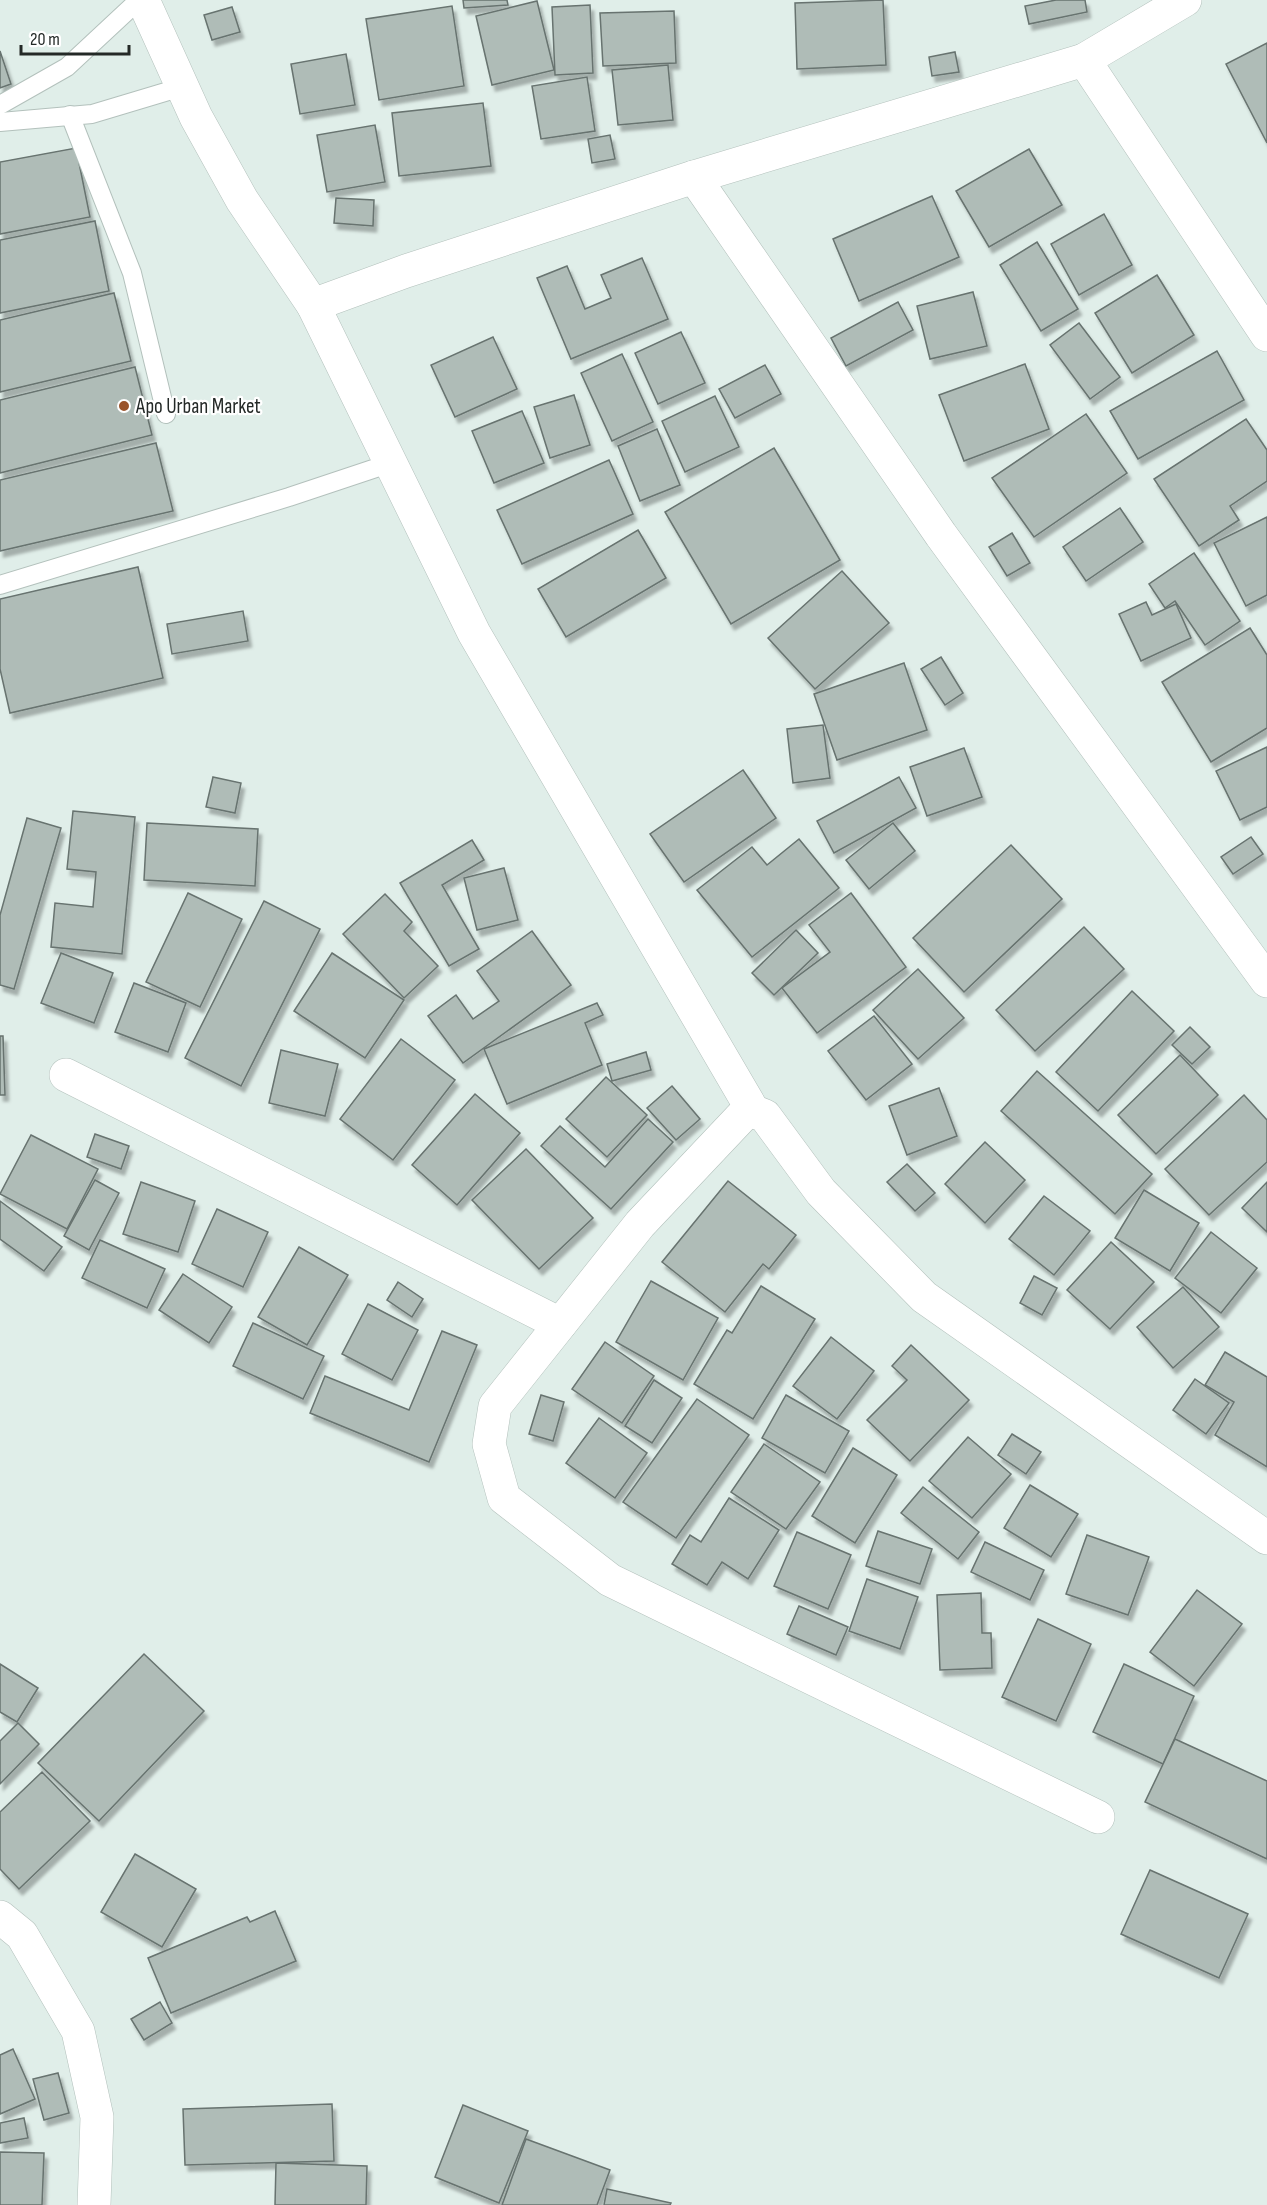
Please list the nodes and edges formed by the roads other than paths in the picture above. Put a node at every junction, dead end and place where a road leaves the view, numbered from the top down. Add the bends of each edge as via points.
1 (141, 0) edge
2 (1185, 0) edge
3 (1084, 60) junction
4 (182, 87) junction
5 (0, 105) edge
6 (70, 115) junction
7 (0, 122) edge
8 (694, 177) junction
9 (313, 305) junction
10 (1267, 335) edge
11 (166, 414) dead end
12 (391, 463) junction
13 (0, 585) edge
14 (1267, 981) edge
15 (66, 1075) dead end
16 (753, 1111) junction
17 (560, 1324) junction
18 (1267, 1538) edge
19 (1098, 1817) dead end
20 (0, 1917) edge
21 (94, 2205) edge

1 - 4 street
1 - 5 lane via 67,67
2 - 3 street
3 - 8 street
3 - 10 street
4 - 6 lane via 92,114
4 - 9 street via 242,200
6 - 7 lane
6 - 11 lane via 132,273
8 - 9 street
8 - 14 street via 940,535
9 - 12 street
12 - 13 lane
12 - 16 street via 474,633
15 - 17 street
16 - 17 street via 743,1115 640,1224
16 - 18 street via 765,1116 821,1192 924,1298
17 - 19 street via 495,1406 489,1444 504,1498 610,1580
20 - 21 street via 21,1935 78,2031 97,2117

